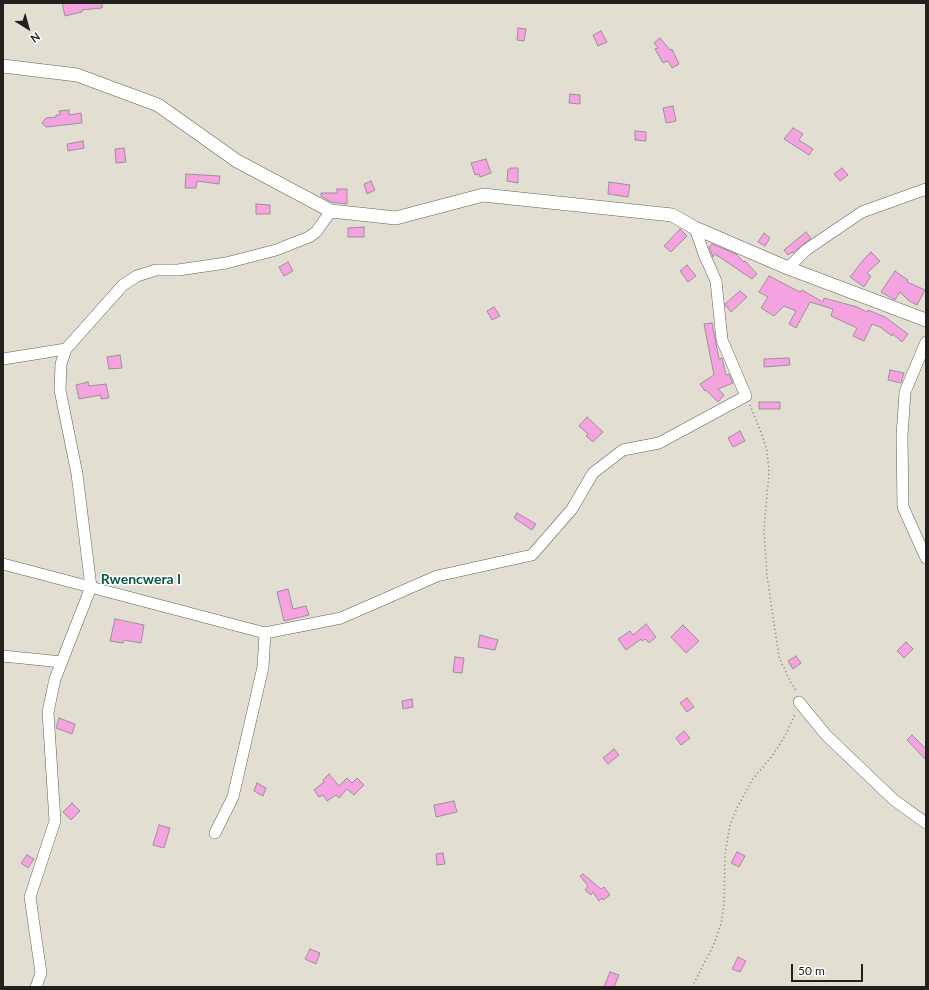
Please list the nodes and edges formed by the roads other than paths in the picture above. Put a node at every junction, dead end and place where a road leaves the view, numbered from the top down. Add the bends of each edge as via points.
1 (3, 66) edge
2 (926, 190) edge
3 (331, 211) junction
4 (695, 228) junction
5 (788, 268) junction
6 (926, 320) edge
7 (926, 342) edge
8 (66, 349) junction
9 (3, 359) edge
10 (926, 558) edge
11 (3, 564) edge
12 (91, 587) junction
13 (265, 633) junction
14 (3, 656) edge
15 (62, 662) junction
16 (800, 702) road end
17 (926, 824) edge
18 (215, 833) dead end
19 (36, 987) edge

1 - 3 street via 78,75 158,105 237,161
2 - 5 street via 862,212 806,250
3 - 4 street via 396,218 483,195 672,215
3 - 8 street via 316,232 309,237 276,250 226,263 178,270 156,270 137,276 123,285
4 - 5 street
4 - 13 street via 716,281 722,340 746,396 659,443 623,450 593,473 572,509 532,555 437,576 341,618
5 - 6 street
7 - 10 street via 905,392 902,436 903,507
8 - 9 street
8 - 12 street via 61,364 60,390 77,474
11 - 12 street
12 - 13 street
12 - 15 street
13 - 18 street via 263,667 233,797
14 - 15 street
15 - 19 street via 55,679 48,712 55,821 30,898 41,973
16 - 17 street via 826,735 894,800

